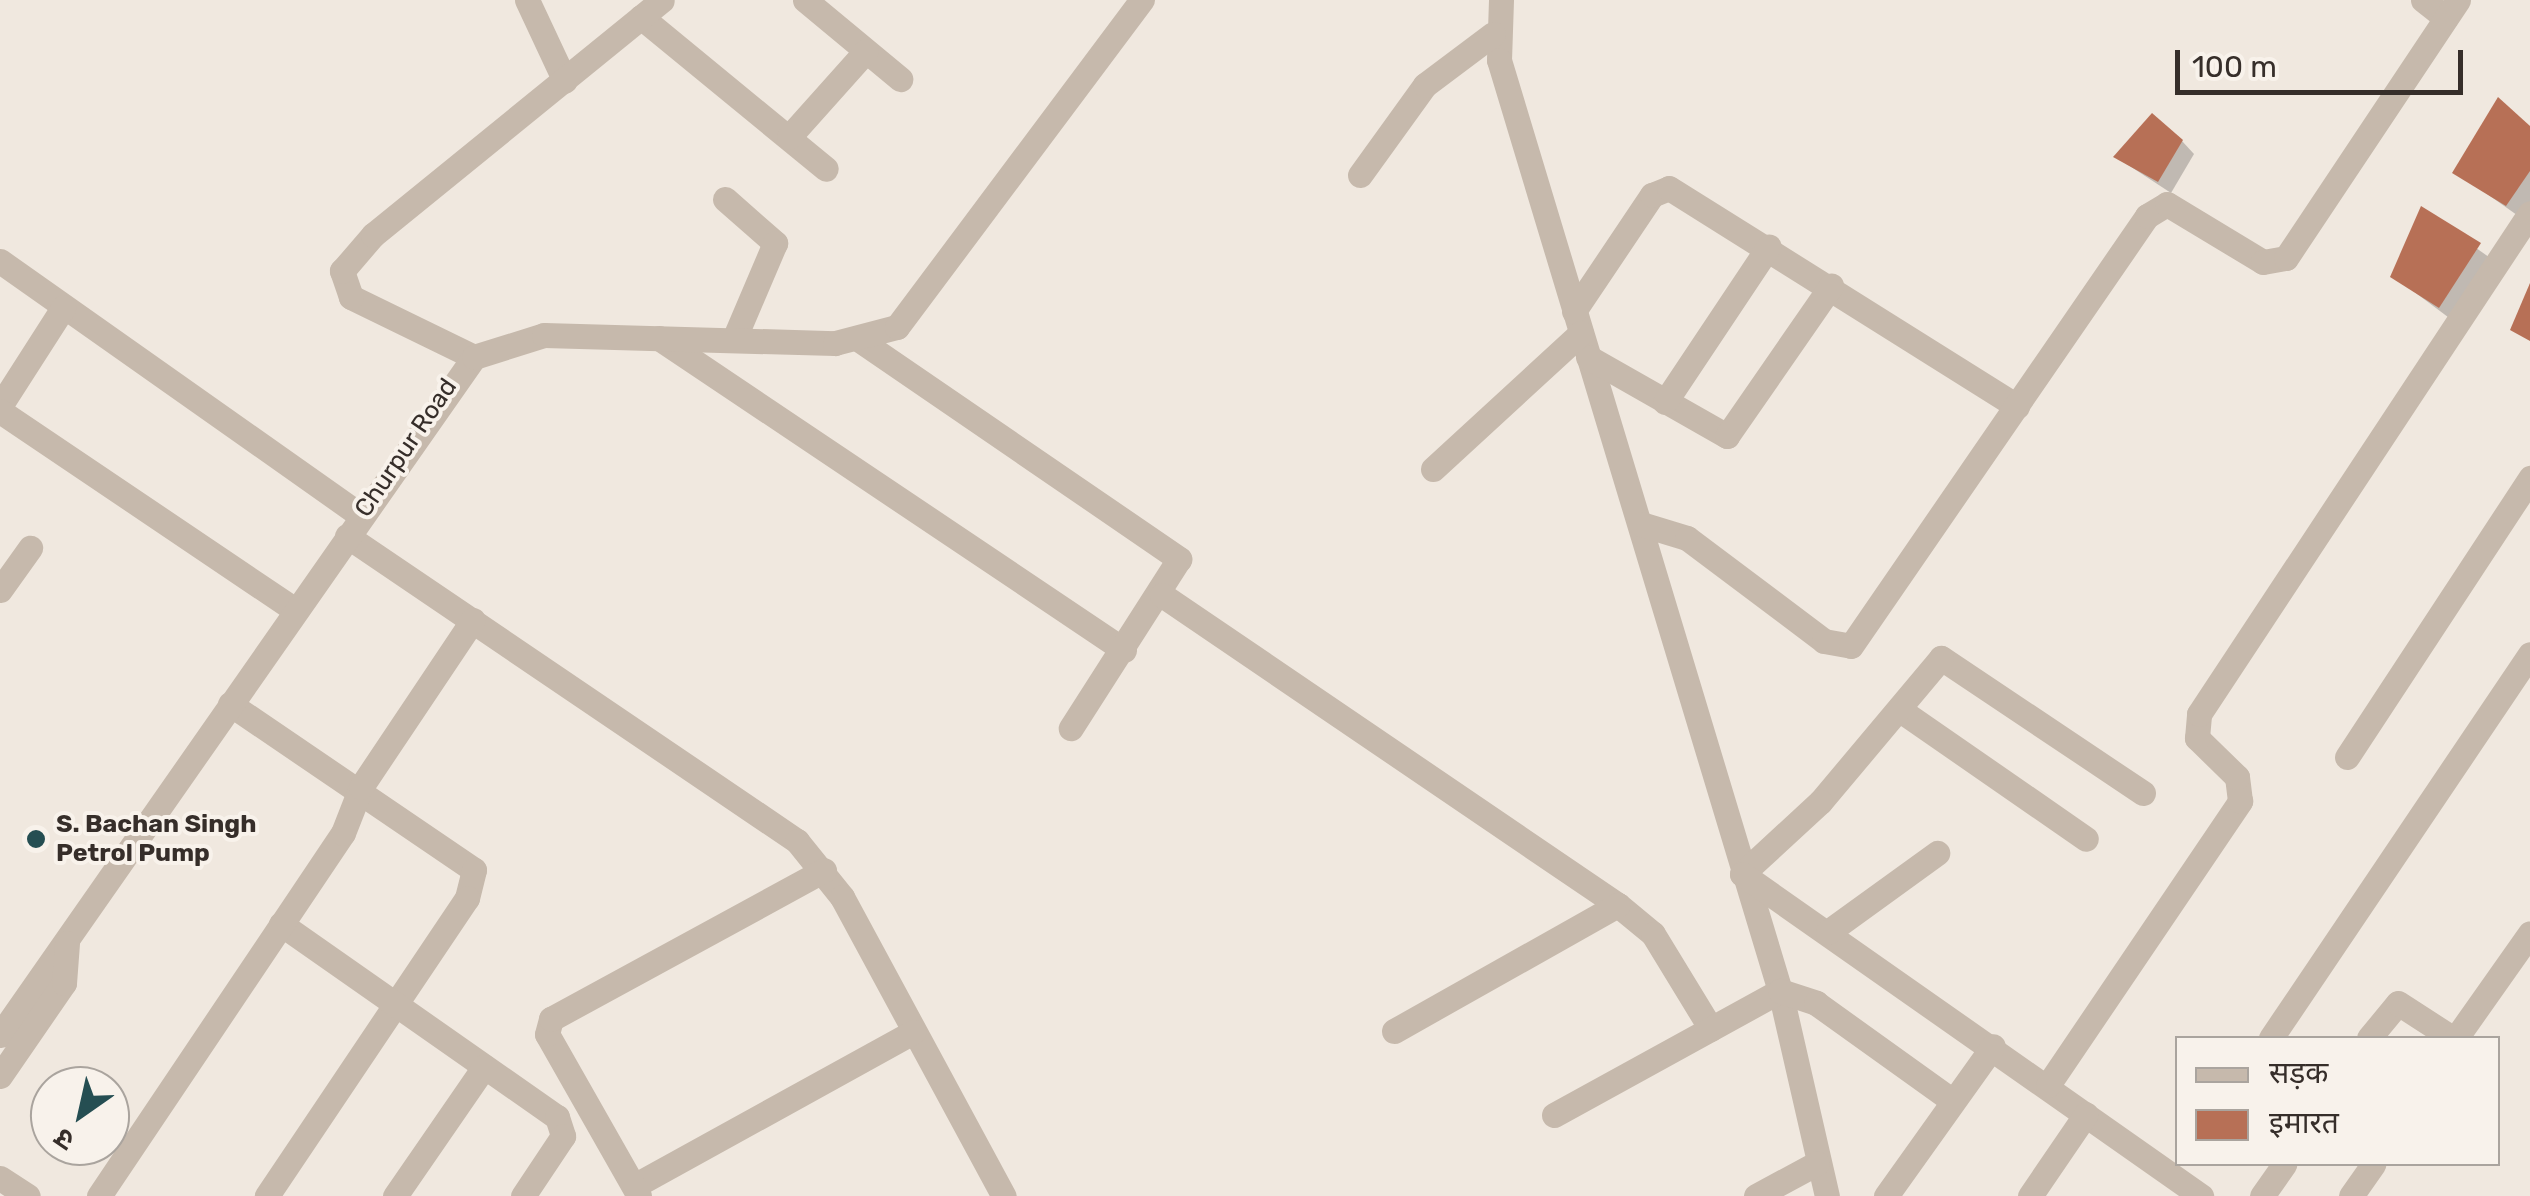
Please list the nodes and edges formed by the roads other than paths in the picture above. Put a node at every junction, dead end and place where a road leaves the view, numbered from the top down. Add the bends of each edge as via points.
1 (527, 0) edge
2 (662, 0) edge
3 (805, 0) edge
4 (1142, 0) edge
5 (1500, 0) edge
6 (2422, 0) edge
7 (2452, 9) edge
8 (641, 17) junction
9 (1493, 34) junction
10 (866, 51) junction
11 (900, 80) dead end
12 (565, 82) junction
13 (789, 138) junction
14 (826, 168) dead end
15 (1360, 175) dead end
16 (725, 199) dead end
17 (2530, 213) edge
18 (1769, 246) junction
19 (0, 261) edge
20 (1831, 286) junction
21 (63, 308) junction
22 (1581, 334) junction
23 (735, 337) junction
24 (658, 338) junction
25 (861, 341) junction
26 (474, 356) junction
27 (1665, 402) junction
28 (2017, 406) junction
29 (0, 409) edge
30 (1434, 469) dead end
31 (2530, 478) edge
32 (1641, 524) junction
33 (354, 525) junction
34 (30, 548) dead end
35 (0, 590) edge
36 (1162, 595) junction
37 (294, 610) junction
38 (473, 620) junction
39 (1124, 650) junction
40 (2530, 654) edge
41 (230, 704) junction
42 (1900, 710) junction
43 (1071, 728) dead end
44 (2348, 757) dead end
45 (361, 787) junction
46 (2143, 792) dead end
47 (2086, 839) dead end
48 (1937, 854) dead end
49 (824, 870) junction
50 (1742, 874) junction
51 (1618, 905) junction
52 (281, 924) junction
53 (1828, 932) junction
54 (2530, 933) edge
55 (67, 943) junction
56 (1780, 991) junction
57 (392, 1004) junction
58 (1711, 1029) junction
59 (1394, 1031) dead end
60 (913, 1032) junction
61 (0, 1035) edge
62 (2272, 1036) edge
63 (2371, 1036) edge
64 (2451, 1036) edge
65 (2455, 1036) edge
66 (1993, 1046) junction
67 (484, 1067) junction
68 (0, 1076) edge
69 (2048, 1084) junction
70 (1952, 1100) junction
71 (2086, 1114) junction
72 (1554, 1115) dead end
73 (1818, 1164) junction
74 (2283, 1166) edge
75 (2372, 1166) edge
76 (0, 1178) edge
77 (2175, 1179) edge
78 (636, 1191) edge
79 (1001, 1195) edge
80 (28, 1196) edge
81 (99, 1196) edge
82 (267, 1196) edge
83 (394, 1196) edge
84 (523, 1196) edge
85 (1756, 1196) edge
86 (1826, 1196) edge
87 (1886, 1196) edge
88 (2030, 1196) edge
89 (2201, 1196) edge
90 (2262, 1196) edge
91 (2352, 1196) edge

1 - 12 street
2 - 8 street
3 - 10 street
4 - 25 street, Churpur Road via 925,300 896,327
5 - 9 street
6 - 7 street
7 - 28 street via 2286,258 2263,262 2180,208 2158,205
8 - 12 street
8 - 13 street
9 - 15 street via 1426,85
9 - 22 street
10 - 11 street
10 - 13 street
12 - 26 street via 373,235 342,271 351,298
13 - 14 street
16 - 23 street via 774,243
17 - 69 street via 2199,714 2198,738 2237,777 2240,801
18 - 20 street
18 - 22 street via 1660,189
18 - 27 street
19 - 21 street
20 - 27 street via 1731,434
20 - 28 street
21 - 29 street
21 - 33 street
22 - 27 street
22 - 30 street
22 - 32 street
23 - 24 street, Churpur Road
23 - 25 street, Churpur Road
24 - 26 street, Churpur Road via 544,335
24 - 39 street
25 - 36 street via 1172,551 1180,565
26 - 33 street, Churpur Road via 450,379
28 - 32 street via 1851,646 1824,641 1686,538
29 - 37 street
31 - 44 street
32 - 50 street
33 - 37 street, Churpur Road
33 - 38 street
34 - 35 street
36 - 39 street
36 - 51 street
37 - 41 street, Churpur Road
38 - 45 street
38 - 49 street via 797,841
39 - 43 street
40 - 62 street
41 - 45 street
41 - 55 street, Churpur Road
42 - 46 street via 1932,664 1950,660
42 - 47 street
42 - 50 street
45 - 52 street via 343,833
45 - 57 street via 474,870 467,898
48 - 53 street
49 - 60 street
49 - 78 street via 551,1019 547,1034
50 - 53 street
50 - 56 street
51 - 58 street via 1652,934
51 - 59 street
52 - 57 street
52 - 81 street
53 - 66 street
54 - 65 street
55 - 61 street, Churpur Road
55 - 68 street via 64,983
56 - 58 street
56 - 70 street via 1816,1003
56 - 73 street
57 - 67 street
57 - 82 street
58 - 72 street
60 - 78 street
60 - 79 street
63 - 64 street via 2398,1003
66 - 69 street
66 - 70 street
67 - 83 street
67 - 84 street via 562,1126
69 - 71 street
70 - 87 street
71 - 77 street
71 - 88 street
73 - 85 street
73 - 86 street
74 - 90 street
75 - 91 street
76 - 80 street
77 - 89 street

